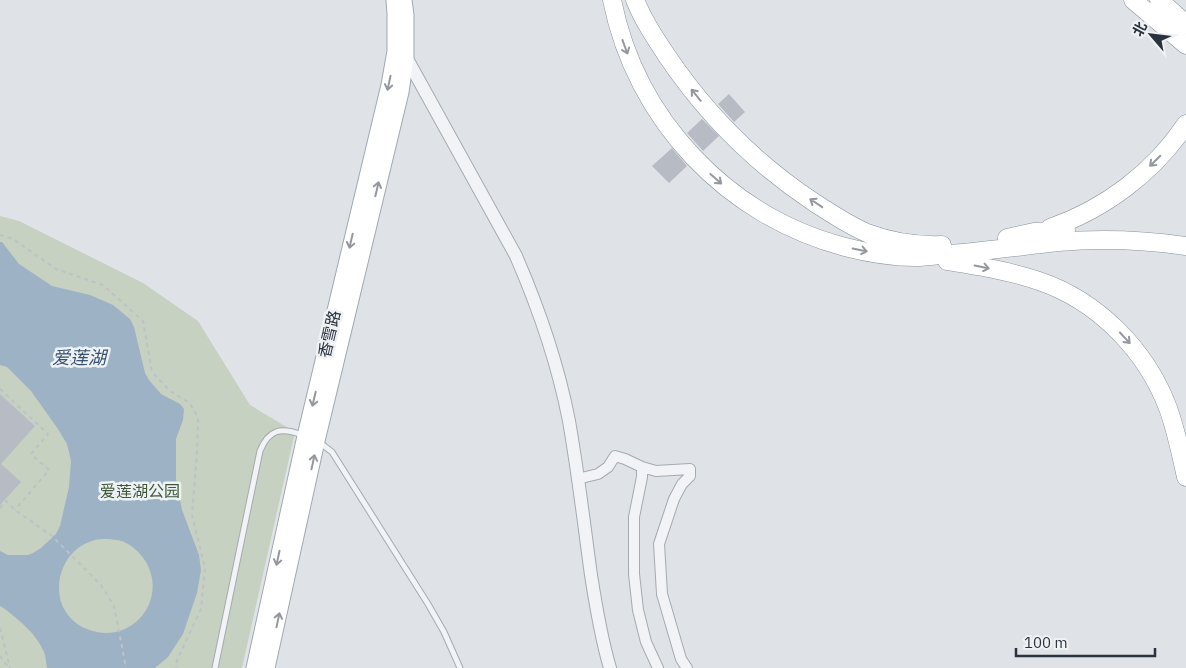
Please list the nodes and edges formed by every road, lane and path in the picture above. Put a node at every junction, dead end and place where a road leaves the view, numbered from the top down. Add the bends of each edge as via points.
1 (394, 0) edge
2 (404, 0) edge
3 (612, 0) edge
4 (635, 0) edge
5 (1133, 0) edge
6 (1159, 0) edge
7 (1179, 25) edge
8 (1186, 45) edge
9 (401, 54) junction
10 (1186, 124) edge
11 (1034, 232) junction
12 (0, 235) edge
13 (1186, 235) edge
14 (1186, 246) edge
15 (917, 257) junction
16 (0, 389) edge
17 (311, 439) junction
18 (642, 467) junction
19 (1186, 477) edge
20 (577, 479) junction
21 (0, 508) edge
22 (15, 510) junction
23 (0, 628) edge
24 (0, 656) edge
25 (9, 668) edge
26 (126, 668) edge
27 (176, 668) edge
28 (215, 668) edge
29 (254, 668) edge
30 (268, 668) edge
31 (460, 668) edge
32 (610, 668) edge
33 (658, 668) edge
34 (687, 668) edge

1 - 9 main road, 香雪路
2 - 9 main road, 香雪路 via 406,14
3 -> 15 highway via 625,48 652,103 675,137 719,182 785,225 832,244
11 -> 4 highway via 976,242 918,245 880,237 838,218 780,178 705,107 676,69
5 - 7 highway
6 - 7 highway
7 - 8 highway
9 - 17 main road, 香雪路 via 389,85
9 - 20 street via 527,280 558,376
10 -> 11 highway via 1158,158 1117,194 1069,220
11 - 13 highway via 1097,229
12 - 27 path via 13,239 56,269 103,285 143,321 152,372 194,409 198,420 192,515 206,568 201,609
14 - 15 highway via 1130,240 1083,240
15 -> 19 highway via 1026,277 1056,288 1098,313 1122,334 1153,376 1173,424
16 - 22 path via 48,434 31,454 49,470
17 - 28 lane via 277,431 264,442
17 -> 29 main road, 香雪路
30 -> 17 main road, 香雪路
17 - 31 lane via 332,452 428,604
18 - 20 street via 615,456 598,474
18 - 33 street via 634,517 635,583 642,629
18 - 34 street via 656,471 690,469 690,476 674,499 659,544 662,594 681,659
20 - 32 street via 597,614
21 - 22 path via 6,501
22 - 26 path via 52,536 101,584 114,606
23 - 25 path
24 - 25 path

